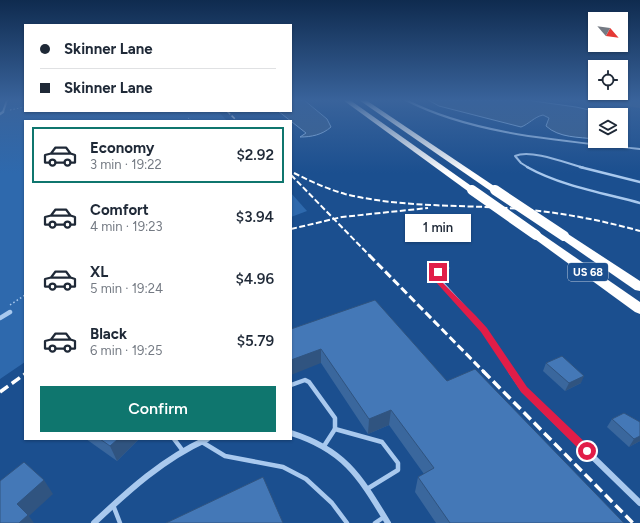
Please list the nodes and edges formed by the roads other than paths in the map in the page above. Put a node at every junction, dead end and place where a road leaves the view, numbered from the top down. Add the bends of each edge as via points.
1 (380, 124) edge
2 (398, 124) edge
3 (478, 124) edge
4 (640, 150) edge
5 (640, 182) edge
6 (640, 203) edge
7 (447, 268) dead end
8 (640, 288) edge
9 (640, 309) edge
10 (10, 312) dead end
11 (0, 318) edge
12 (292, 386) edge
13 (335, 429) junction
14 (292, 433) edge
15 (175, 440) edge
16 (204, 440) edge
17 (324, 446) junction
18 (183, 451) junction
19 (367, 489) junction
20 (640, 502) edge
21 (113, 505) junction
22 (386, 520) edge
23 (94, 523) edge
24 (120, 523) edge
25 (347, 523) edge
26 (375, 523) edge

1 - 9 highway, US 68, bridge
2 - 8 highway, US 68, bridge
3 - 4 lane via 556,139
5 - 6 lane via 534,155 522,153 515,156 521,163 545,176
7 - 20 street via 438,272 437,278 484,330 524,390
10 - 11 street
12 - 13 lane via 305,380 309,382 335,418
13 - 17 lane
13 - 19 lane via 382,442 398,463 398,470
14 - 17 street
15 - 18 lane
16 - 18 street
16 - 25 lane via 225,456 283,467 306,479 332,503
17 - 19 street via 354,471
18 - 21 street via 156,469
19 - 22 street
21 - 23 street
21 - 24 lane
22 - 26 lane

